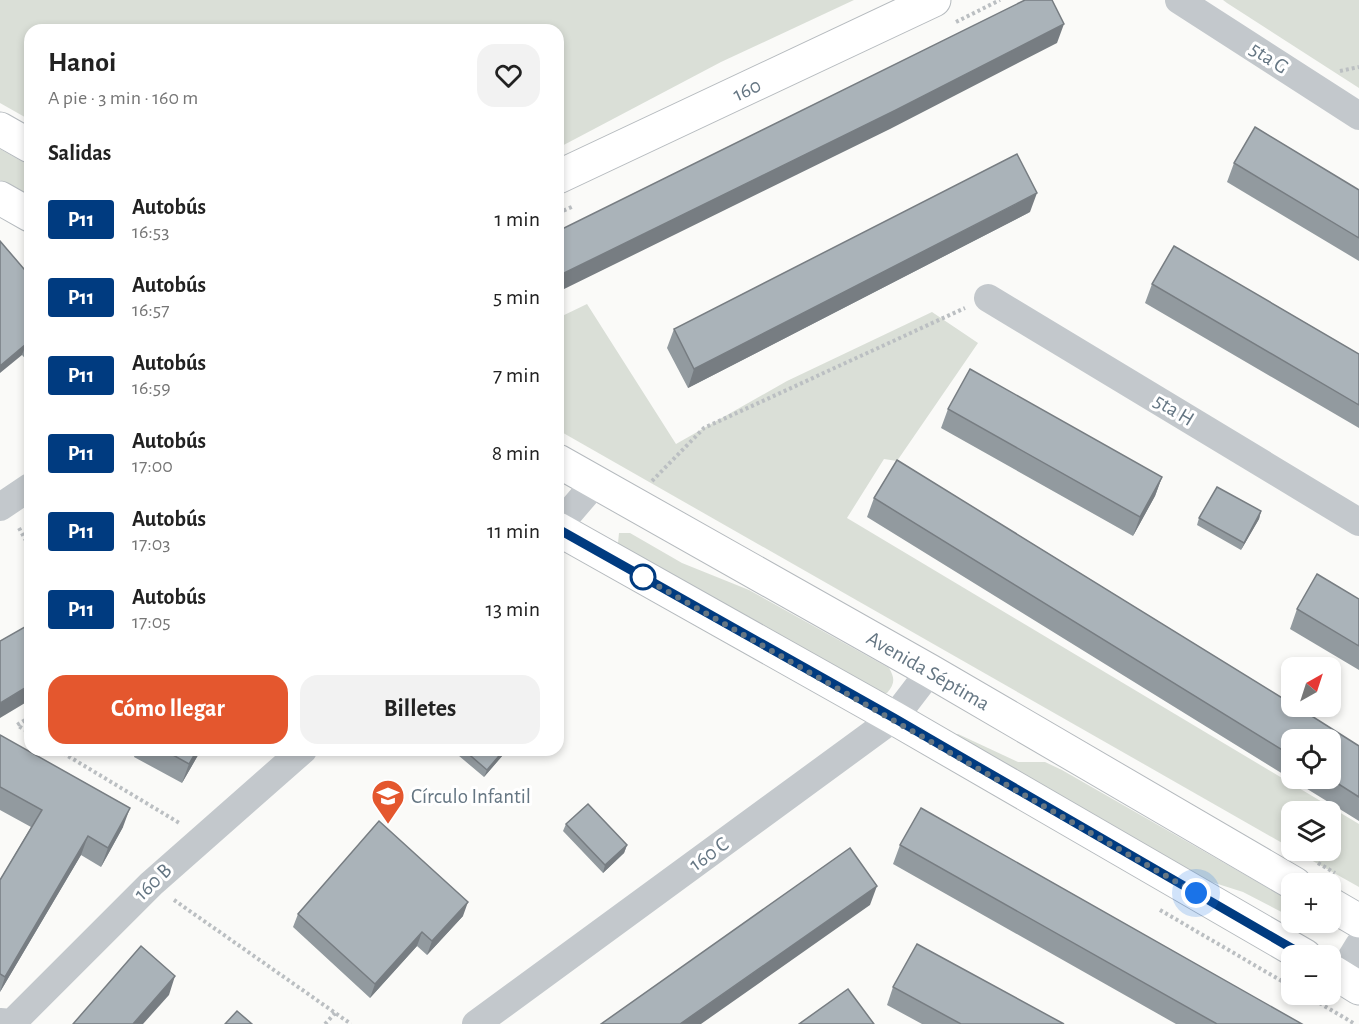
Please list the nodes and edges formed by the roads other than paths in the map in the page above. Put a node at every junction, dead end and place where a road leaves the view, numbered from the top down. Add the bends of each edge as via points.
1 (934, 0) edge
2 (1179, 0) edge
3 (1359, 116) edge
4 (0, 129) edge
5 (24, 143) edge
6 (564, 174) edge
7 (0, 198) edge
8 (24, 212) edge
9 (988, 298) road end
10 (564, 465) edge
11 (595, 483) junction
12 (24, 491) edge
13 (0, 507) edge
14 (564, 521) edge
15 (1359, 522) edge
16 (564, 531) edge
17 (930, 671) junction
18 (894, 718) junction
19 (296, 756) edge
20 (1304, 872) edge
21 (1341, 897) edge
22 (1359, 921) edge
23 (1286, 945) edge
24 (1359, 945) edge
25 (1343, 978) edge
26 (6, 1022) edge
27 (476, 1024) edge

1 - 6 main road, 160
2 - 3 street, 5ta G
4 - 5 main road
7 - 8 main road
9 - 15 street, 5ta H
10 - 11 main road, Avenida Séptima
11 - 14 street
11 - 17 main road, Avenida Séptima
12 - 13 street
16 - 18 main road
17 - 18 street, 160 C
17 - 20 main road, Avenida Séptima
18 - 23 main road
18 - 27 street, 160 C
19 - 26 street, 160 B via 151,884
21 - 22 main road
24 - 25 street

